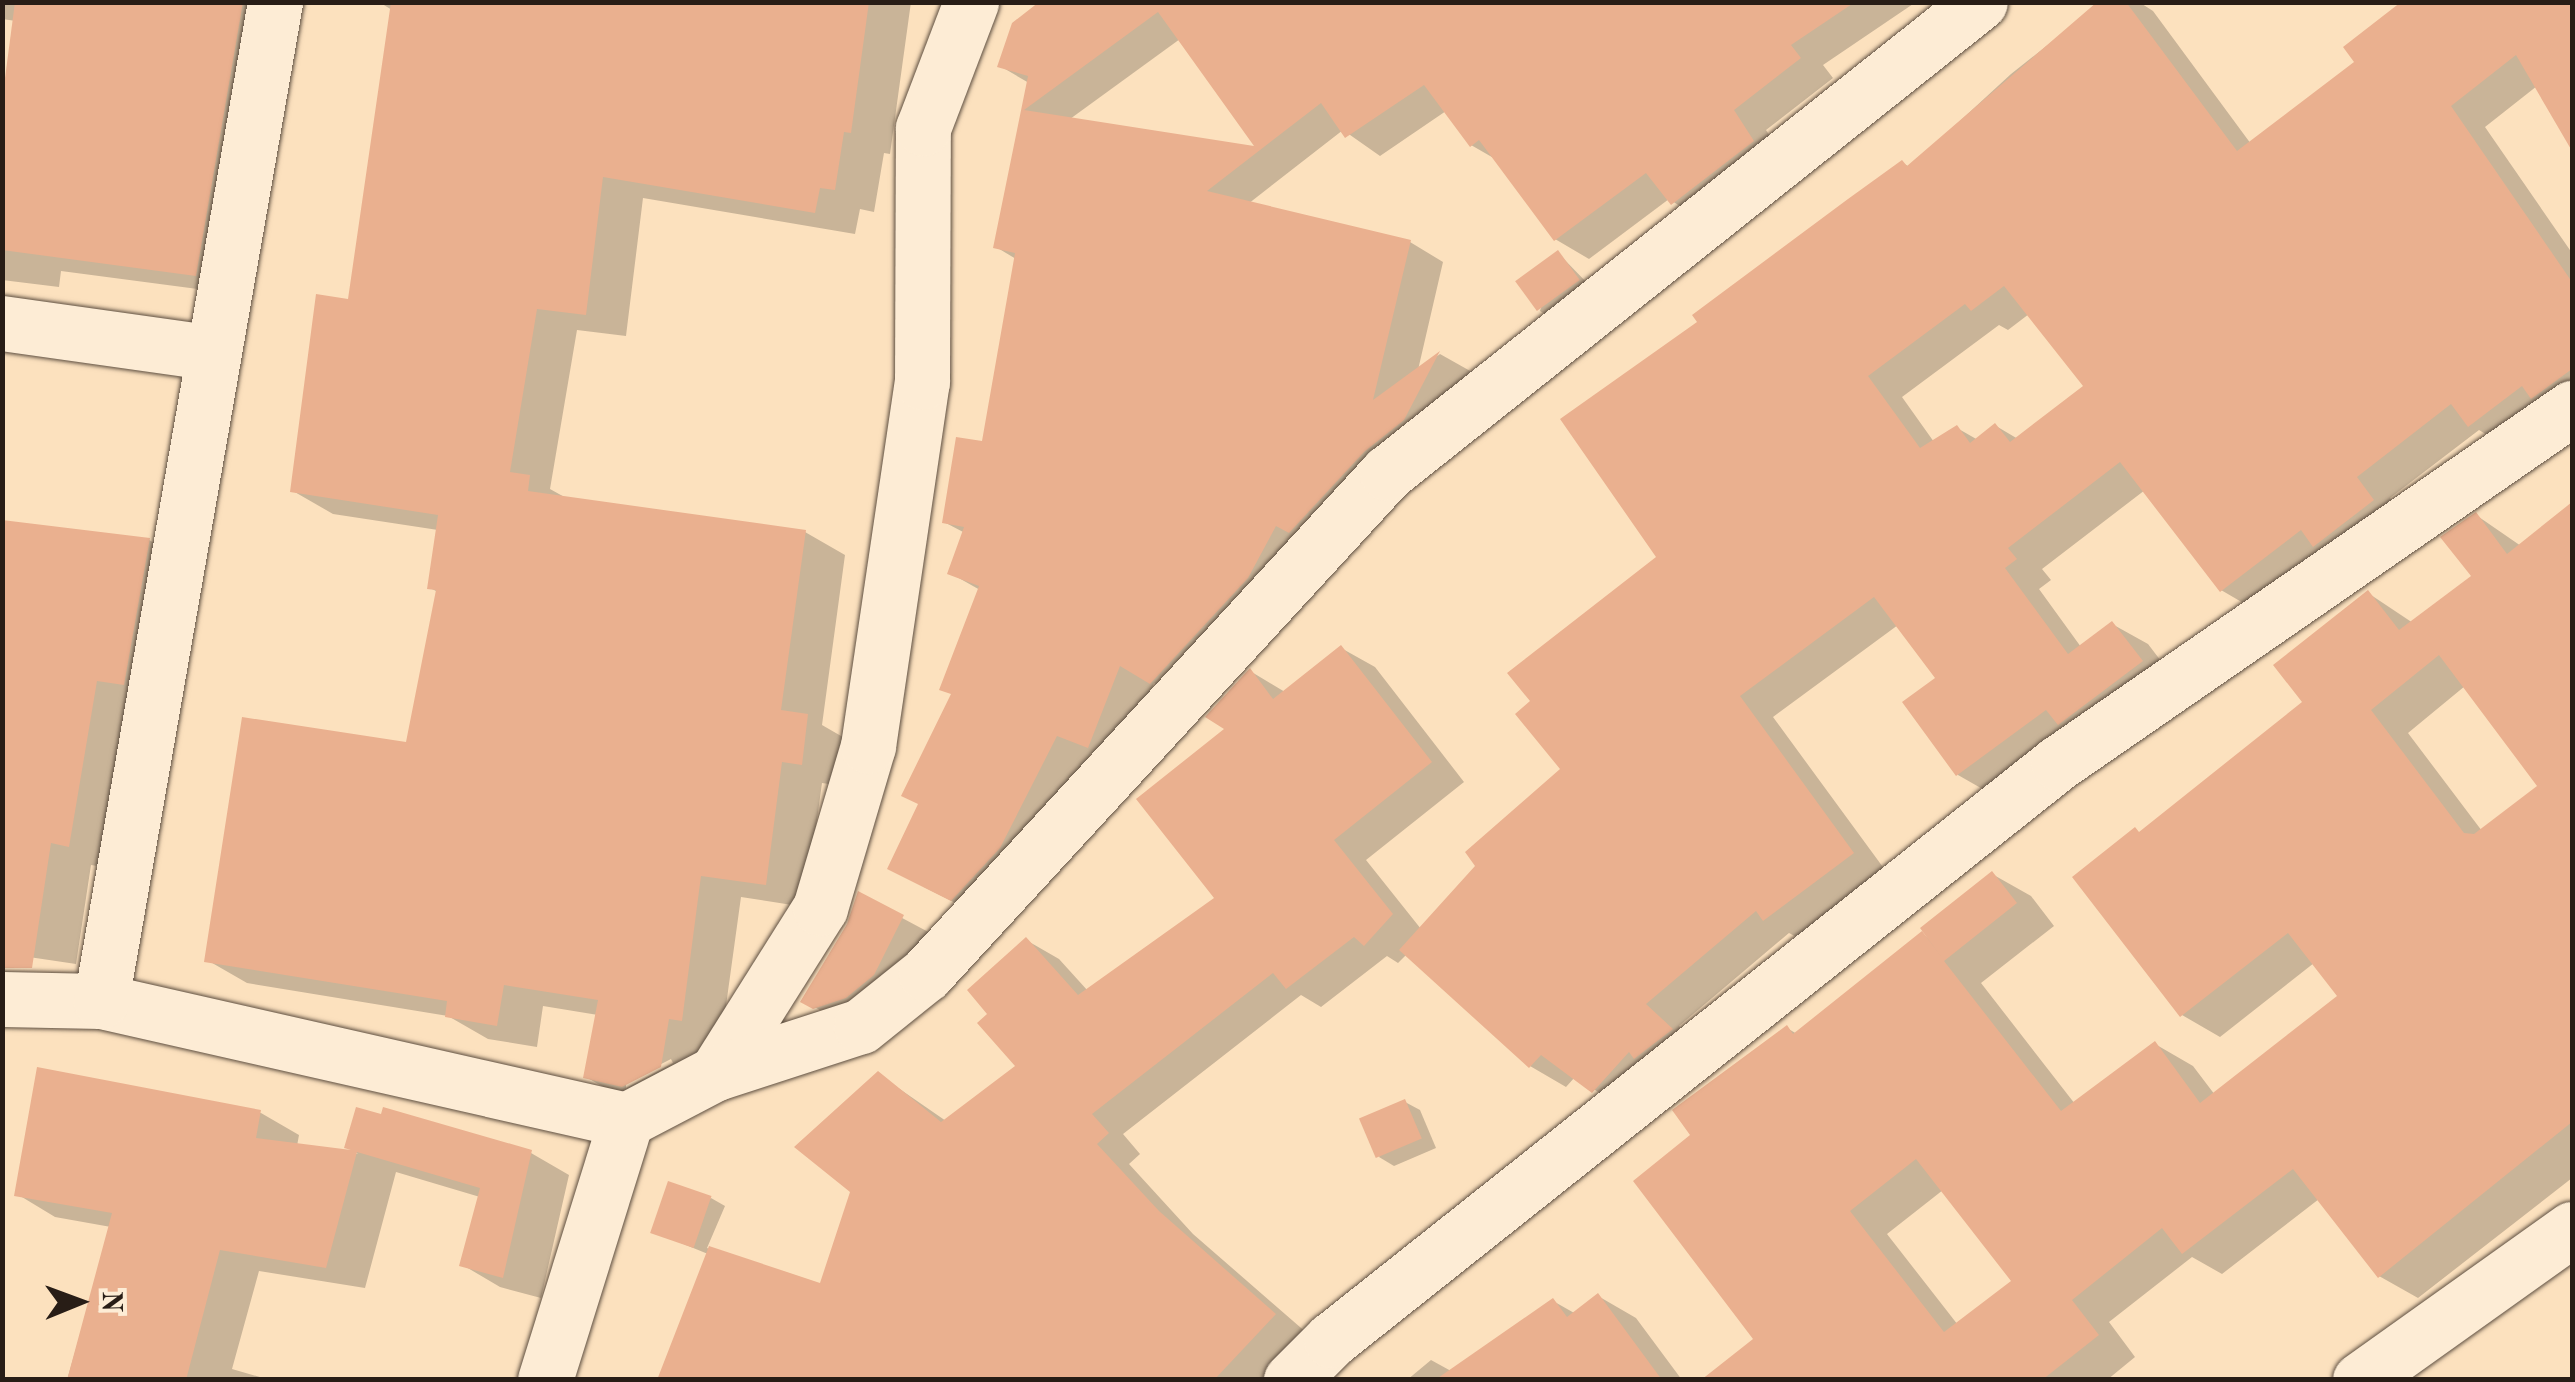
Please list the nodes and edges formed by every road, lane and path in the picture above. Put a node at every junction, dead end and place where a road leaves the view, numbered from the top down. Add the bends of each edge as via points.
1 (275, 2) edge
2 (972, 2) edge
3 (1980, 2) edge
4 (2, 324) edge
5 (209, 352) junction
6 (2572, 408) edge
7 (2, 999) edge
8 (102, 1001) junction
9 (716, 1073) junction
10 (626, 1120) junction
11 (2572, 1229) edge
12 (546, 1380) edge
13 (1292, 1380) edge
14 (2360, 1380) edge

1 - 5 street
2 - 9 street via 922,128 922,382 868,746 820,908
3 - 9 street via 1387,473 926,974 861,1026
4 - 5 street
5 - 8 street
6 - 13 street via 2058,762 1331,1340
7 - 8 street
8 - 10 street
9 - 10 street
10 - 12 street
11 - 14 street

